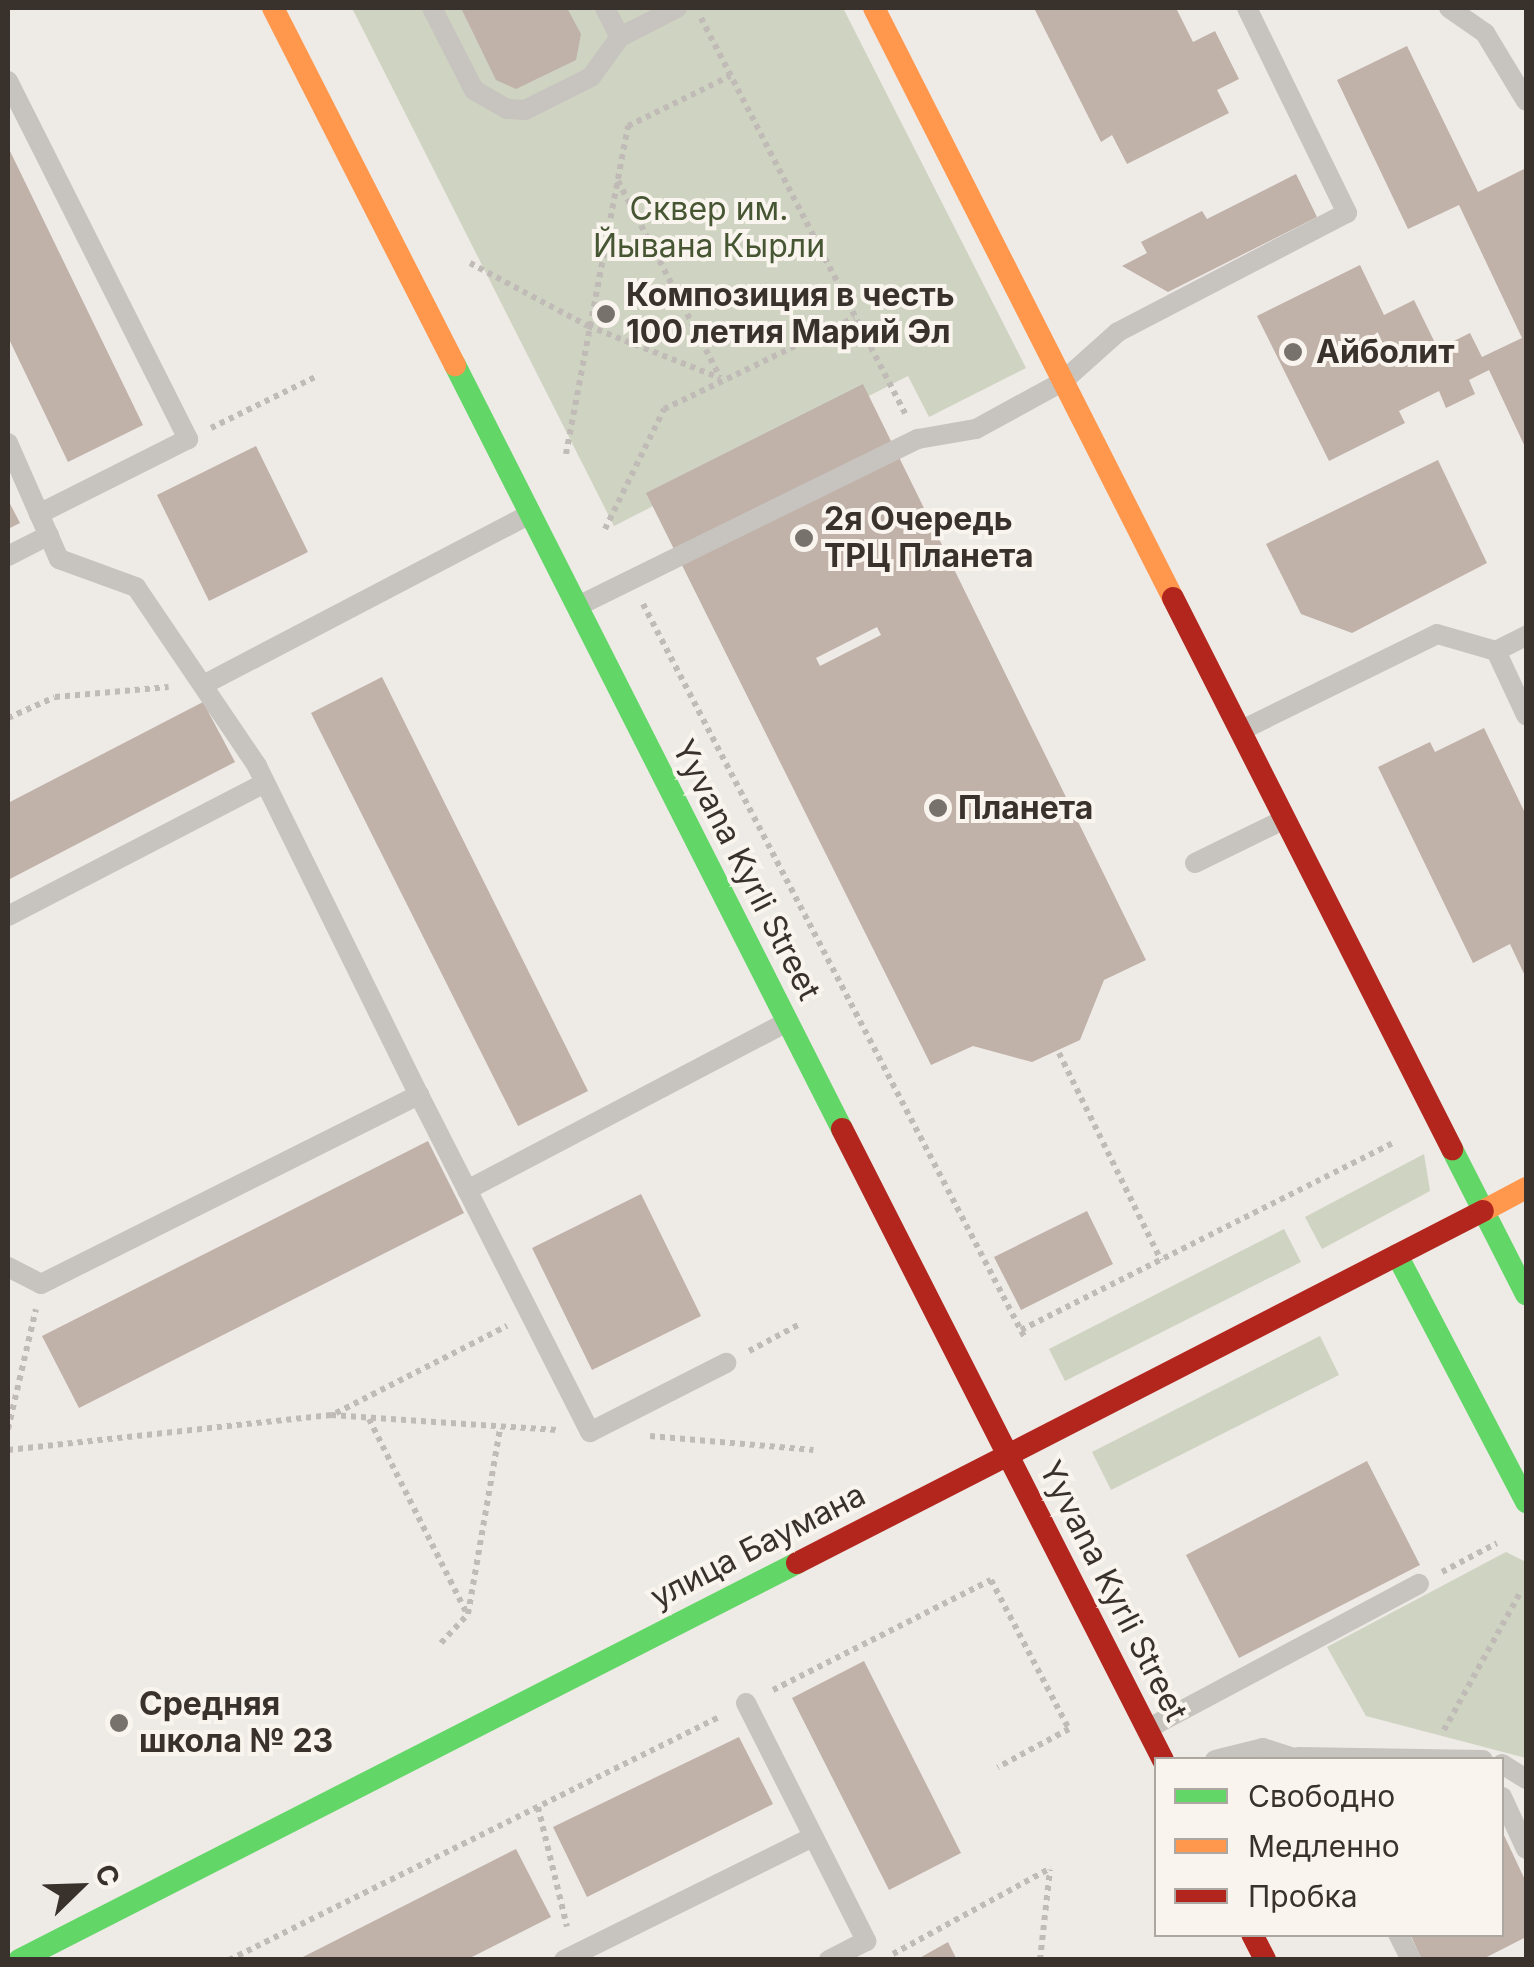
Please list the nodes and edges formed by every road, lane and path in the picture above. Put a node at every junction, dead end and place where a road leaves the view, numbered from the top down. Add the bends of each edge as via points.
1 (273, 8) edge
2 (432, 8) edge
3 (605, 8) edge
4 (677, 8) edge
5 (695, 8) edge
6 (874, 8) edge
7 (1247, 8) edge
8 (1449, 8) edge
9 (620, 37) junction
10 (730, 76) junction
11 (8, 81) edge
12 (1526, 102) edge
13 (618, 181) junction
14 (470, 263) dead end
15 (854, 318) junction
16 (588, 326) junction
17 (317, 376) dead end
18 (720, 378) junction
19 (1062, 382) junction
20 (188, 439) junction
21 (918, 439) junction
22 (8, 444) edge
23 (566, 454) dead end
24 (39, 514) junction
25 (530, 514) junction
26 (605, 530) dead end
27 (49, 535) junction
28 (8, 556) edge
29 (630, 579) junction
30 (576, 607) junction
31 (1526, 636) edge
32 (1496, 651) junction
33 (205, 684) junction
34 (1526, 714) edge
35 (8, 718) edge
36 (1240, 732) junction
37 (265, 783) junction
38 (1284, 819) junction
39 (1196, 863) dead end
40 (8, 916) edge
41 (786, 1022) junction
42 (1059, 1053) dead end
43 (418, 1095) junction
44 (1393, 1143) dead end
45 (1526, 1188) edge
46 (467, 1190) junction
47 (1483, 1210) junction
48 (1397, 1255) junction
49 (1161, 1260) junction
50 (8, 1267) edge
51 (42, 1284) junction
52 (1526, 1294) edge
53 (531, 1314) junction
54 (800, 1324) dead end
55 (1021, 1330) junction
56 (1026, 1340) dead end
57 (726, 1363) joint
58 (332, 1416) junction
59 (369, 1418) junction
60 (500, 1428) junction
61 (8, 1429) edge
62 (590, 1432) junction
63 (646, 1436) dead end
64 (8, 1450) edge
65 (813, 1450) dead end
66 (1006, 1456) junction
67 (1526, 1502) edge
68 (1498, 1543) dead end
69 (1419, 1584) joint
70 (1522, 1591) dead end
71 (468, 1614) junction
72 (441, 1643) dead end
73 (746, 1703) junction
74 (1148, 1729) junction
75 (1162, 1757) edge
76 (1227, 1757) edge
77 (1295, 1757) edge
78 (1429, 1757) edge
79 (998, 1767) dead end
80 (1504, 1802) edge
81 (538, 1806) junction
82 (814, 1837) junction
83 (1526, 1849) edge
84 (1254, 1937) edge
85 (1400, 1937) edge
86 (569, 1957) edge
87 (19, 1960) edge
88 (230, 1960) edge
89 (829, 1960) edge
90 (883, 1960) edge
91 (1040, 1960) edge
92 (1265, 1960) edge
93 (1411, 1960) edge

1 - 25 main road, Yyvana Kyrli Street
2 - 9 lane via 474,90 507,109 525,110 591,77
3 - 9 lane
4 - 9 lane
5 - 10 path
6 - 19 main road
7 - 19 lane via 1348,213 1118,332
8 - 12 lane via 1485,33
10 - 13 path via 628,126
10 - 15 path
11 - 20 lane
13 - 16 path
13 - 18 path
14 - 16 path
15 - 18 path
15 - 21 path
16 - 18 path
16 - 23 path
17 - 20 path
18 - 26 path via 664,409
19 - 21 lane via 976,429
19 - 36 main road
20 - 24 lane
21 - 29 lane
22 - 24 lane
24 - 27 lane
25 - 30 main road, Yyvana Kyrli Street
25 - 33 lane
27 - 28 lane
27 - 33 lane via 59,559 136,587
29 - 30 lane
29 - 55 path
30 - 41 main road, Yyvana Kyrli Street
31 - 32 lane
32 - 34 lane
32 - 36 lane via 1437,634
33 - 35 path via 55,697
33 - 37 lane
36 - 38 main road
37 - 40 lane
37 - 43 lane
38 - 39 lane
38 - 47 main road
41 - 46 lane
41 - 66 main road, Yyvana Kyrli Street
42 - 49 path
43 - 46 lane
43 - 51 lane
44 - 49 path
45 - 47 main road, улица Баумана
46 - 53 lane
47 - 48 main road, улица Баумана
47 - 52 main road
48 - 66 main road, улица Баумана
48 - 67 main road
49 - 55 path
50 - 51 lane
51 - 61 path
53 - 58 path
53 - 62 lane
54 - 57 path
55 - 56 path
57 - 62 lane
58 - 59 path
58 - 64 path
59 - 60 path
59 - 71 path
60 - 62 path
60 - 71 path
63 - 65 path
66 - 74 main road, Yyvana Kyrli Street
66 - 87 main road, улица Баумана
68 - 69 path
69 - 74 lane
70 - 78 path
71 - 72 path
73 - 79 path via 991,1580 1069,1729
73 - 81 path
73 - 82 lane
74 - 75 main road, Yyvana Kyrli Street
76 - 77 lane via 1263,1748
80 - 83 lane
81 - 86 path
81 - 88 path
82 - 86 lane
82 - 89 lane via 866,1941
84 - 92 main road
85 - 93 lane
90 - 91 path via 1050,1868

